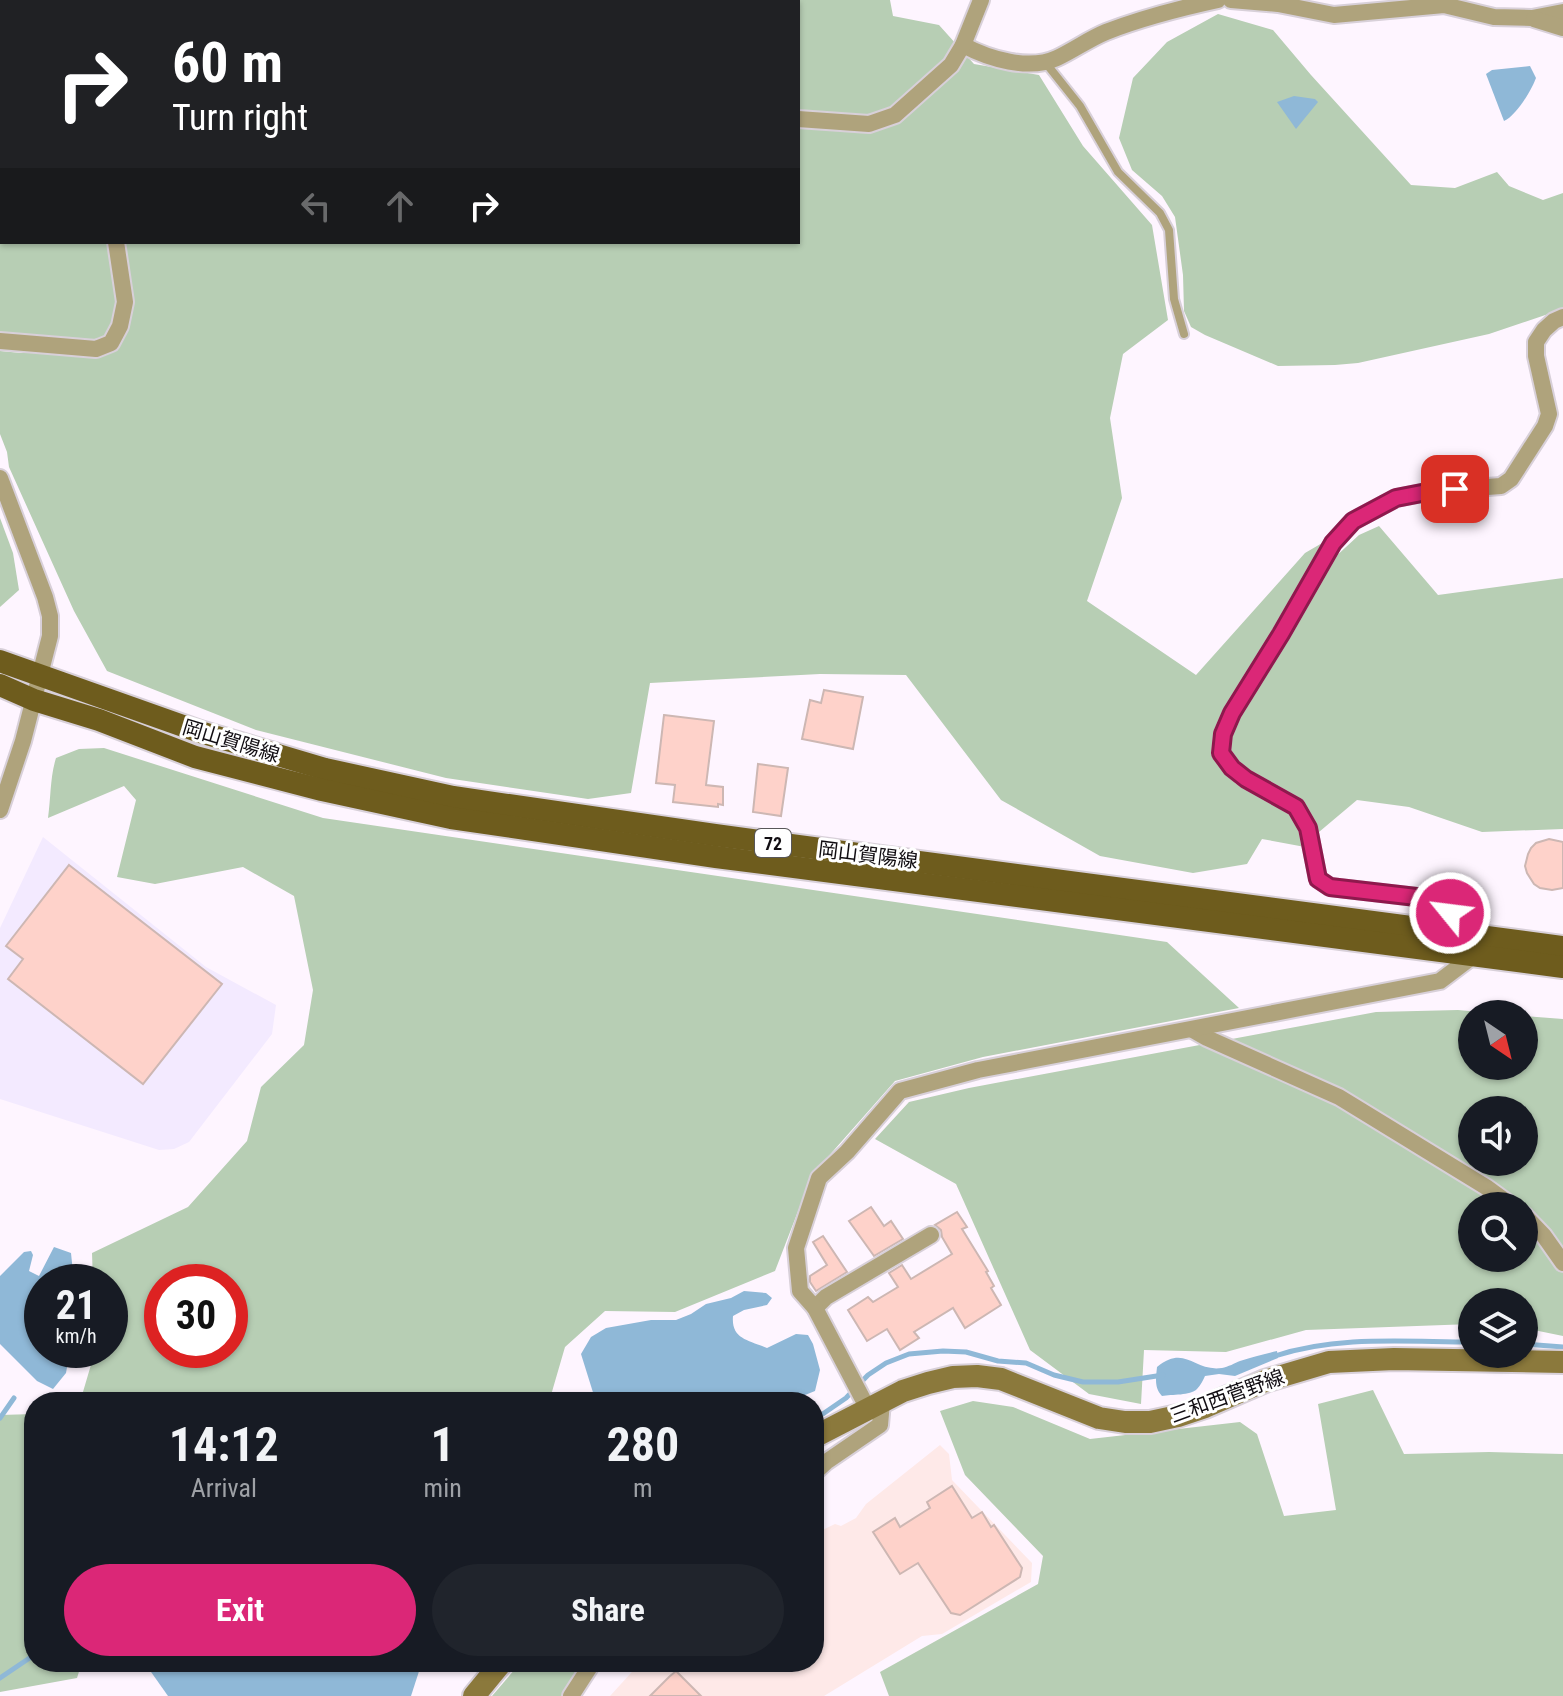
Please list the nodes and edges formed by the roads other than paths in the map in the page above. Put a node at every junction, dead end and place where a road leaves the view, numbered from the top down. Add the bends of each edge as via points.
1 (1218, 0) edge
2 (1231, 0) edge
3 (976, 3) edge
4 (1443, 3) edge
5 (1563, 12) edge
6 (1532, 18) junction
7 (1563, 28) edge
8 (963, 45) junction
9 (1044, 61) junction
10 (800, 119) edge
11 (116, 244) edge
12 (1563, 317) edge
13 (1184, 334) dead end
14 (0, 341) edge
15 (0, 478) edge
16 (0, 661) edge
17 (42, 676) junction
18 (0, 685) edge
19 (34, 700) junction
20 (0, 810) edge
21 (1449, 931) junction
22 (1563, 947) edge
23 (1473, 956) junction
24 (1563, 967) edge
25 (1193, 1030) junction
26 (1493, 1192) edge
27 (1538, 1230) edge
28 (931, 1235) dead end
29 (1563, 1263) edge
30 (815, 1308) junction
31 (1563, 1362) edge
32 (865, 1396) junction
33 (824, 1429) edge
34 (824, 1464) edge
35 (494, 1672) edge
36 (587, 1672) edge
37 (474, 1696) edge
38 (571, 1696) edge

1 - 9 street via 1106,32
2 - 4 street via 1334,15
3 - 8 street
4 - 6 street via 1494,17
5 - 6 street
6 - 7 street
8 - 9 street via 997,58
8 - 10 street via 951,65 895,115 869,124
9 - 13 lane via 1080,106 1118,172 1165,221 1174,299
11 - 14 street via 125,302 111,343 96,349
12 - 21 street via 1536,342 1549,414 1511,479 1501,486 1396,498 1353,521 1333,543 1223,734 1221,753 1232,768 1296,807 1308,828 1318,879 1330,887 1451,901
15 - 17 street via 50,616
16 - 17 main road, 岡山賀陽線 / 72
17 - 19 street
17 - 21 main road, 岡山賀陽線 / 72 via 214,737 325,769 453,797
18 - 19 main road, 岡山賀陽線 / 72
19 - 20 street
19 - 23 main road, 岡山賀陽線 / 72 via 195,757 451,818
21 - 22 main road, 岡山賀陽線 / 72
23 - 24 main road, 岡山賀陽線 / 72
23 - 25 street via 1440,981
25 - 26 street via 1339,1097
25 - 30 street via 978,1070 900,1091 819,1178 796,1248 800,1291
27 - 29 street
28 - 30 street
30 - 32 street
31 - 32 main road, 三和西菅野線 via 1329,1362 1150,1422 1099,1418 1001,1379 977,1376
32 - 33 main road, 三和西菅野線
32 - 34 street via 880,1425
35 - 37 main road
36 - 38 street

